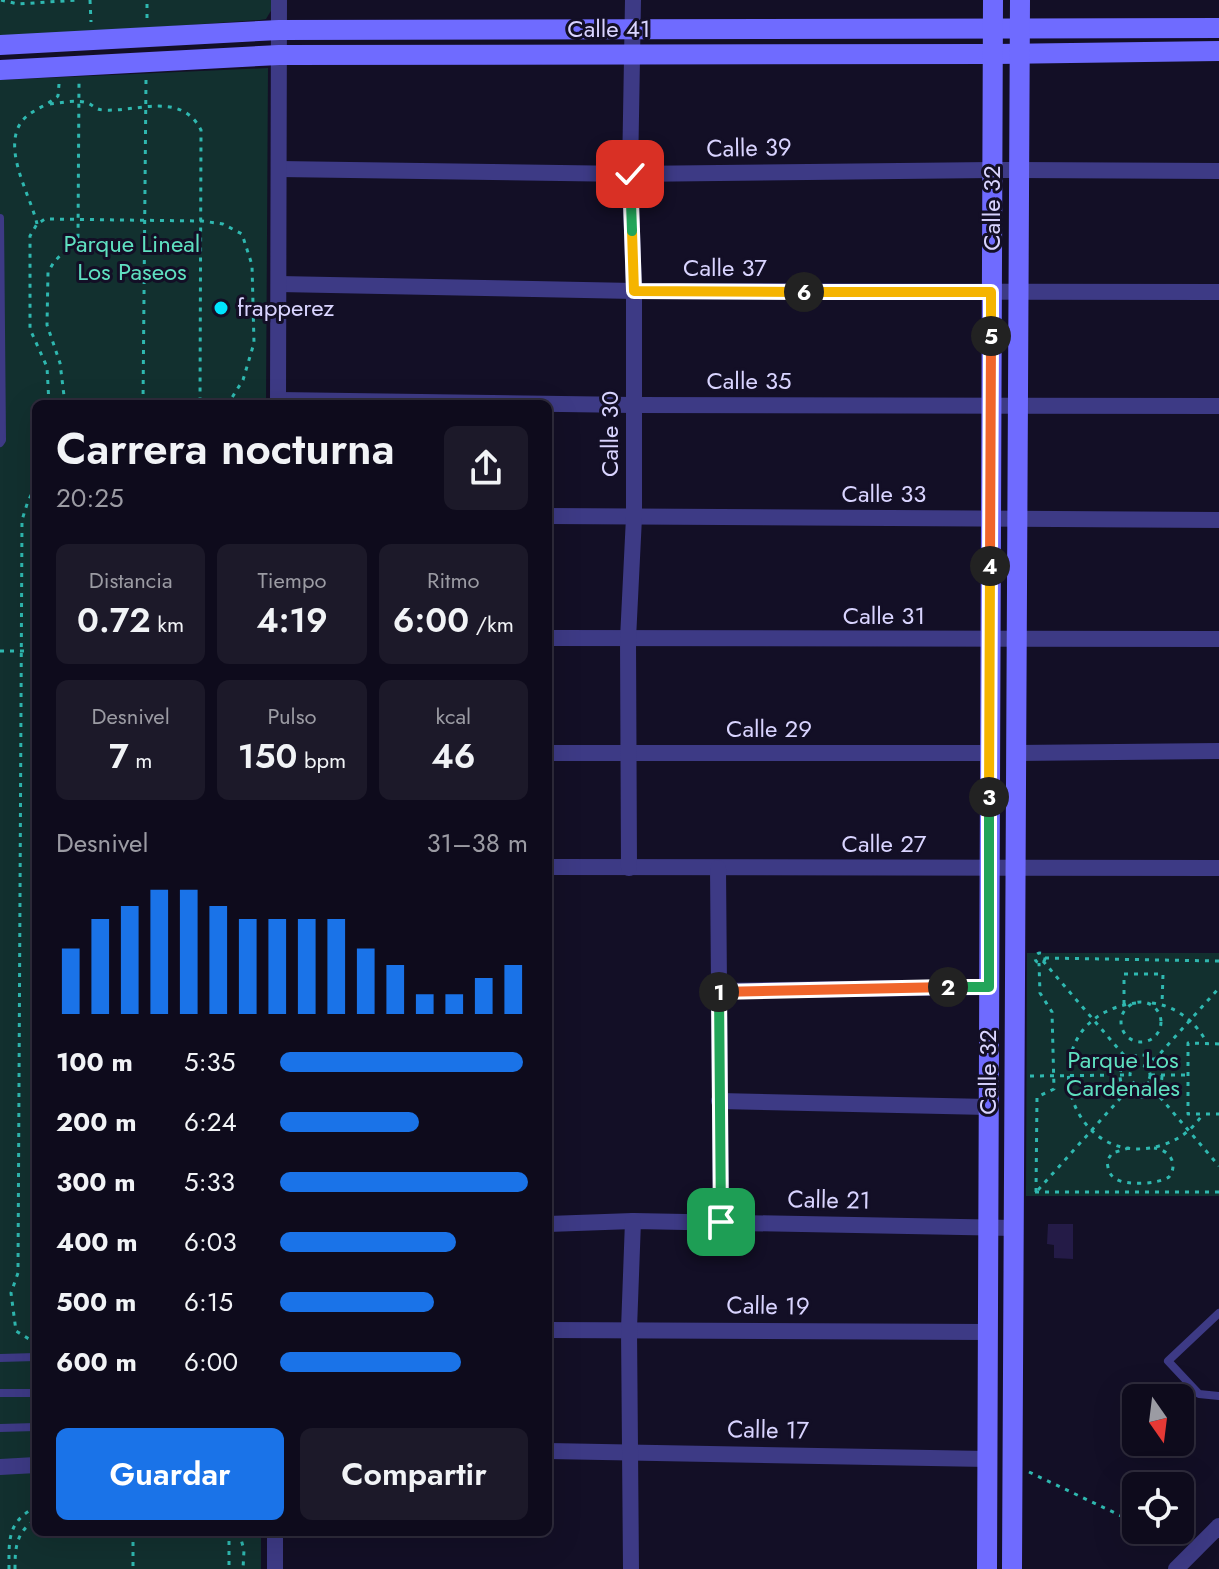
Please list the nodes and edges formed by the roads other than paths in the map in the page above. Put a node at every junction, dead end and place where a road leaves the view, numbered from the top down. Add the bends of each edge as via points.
1 (279, 0) edge
2 (633, 0) edge
3 (993, 0) edge
4 (1020, 0) edge
5 (1219, 28) edge
6 (633, 29) junction
7 (993, 29) junction
8 (1019, 29) junction
9 (279, 30) junction
10 (0, 45) edge
11 (1219, 51) edge
12 (1019, 52) junction
13 (992, 54) junction
14 (279, 55) junction
15 (631, 55) junction
16 (0, 70) edge
17 (279, 169) junction
18 (991, 170) junction
19 (1018, 170) junction
20 (1219, 171) edge
21 (630, 174) junction
22 (0, 218) edge
23 (279, 284) junction
24 (634, 291) junction
25 (991, 292) junction
26 (1219, 292) edge
27 (1018, 293) junction
28 (278, 400) edge
29 (552, 404) edge
30 (633, 405) junction
31 (1219, 406) edge
32 (991, 407) junction
33 (1017, 407) junction
34 (0, 443) edge
35 (552, 516) edge
36 (634, 517) junction
37 (990, 518) junction
38 (1017, 518) junction
39 (1219, 520) edge
40 (552, 638) edge
41 (1016, 638) junction
42 (628, 639) junction
43 (1219, 639) edge
44 (990, 640) junction
45 (1219, 751) edge
46 (552, 753) edge
47 (628, 753) junction
48 (989, 753) junction
49 (1016, 753) junction
50 (552, 867) edge
51 (629, 868) junction
52 (718, 868) junction
53 (989, 868) junction
54 (1219, 868) edge
55 (1015, 869) junction
56 (989, 987) junction
57 (719, 991) junction
58 (719, 1101) junction
59 (988, 1107) junction
60 (633, 1221) junction
61 (721, 1222) junction
62 (552, 1224) edge
63 (988, 1227) junction
64 (1014, 1228) junction
65 (1219, 1313) edge
66 (629, 1329) junction
67 (552, 1330) edge
68 (987, 1332) junction
69 (32, 1357) edge
70 (0, 1358) edge
71 (0, 1393) edge
72 (32, 1393) edge
73 (1219, 1396) edge
74 (32, 1427) edge
75 (0, 1428) edge
76 (552, 1451) edge
77 (630, 1451) junction
78 (987, 1459) junction
79 (32, 1465) edge
80 (0, 1467) edge
81 (1219, 1526) edge
82 (275, 1536) edge
83 (1185, 1566) edge
84 (275, 1569) edge
85 (631, 1569) edge
86 (987, 1569) edge
87 (1012, 1569) edge

1 - 9 street
2 - 6 street, Calle 30
3 - 7 street, Calle 32
4 - 8 street, Calle 32
5 - 8 street, Calle 41
6 - 7 street, Calle 41
6 - 9 street, Calle 41
6 - 15 street, Calle 30
7 - 8 street, Calle 41
7 - 13 street, Calle 32
8 - 12 street, Calle 32
9 - 10 street, Calle 41
9 - 14 street
11 - 12 street, Calle 41
12 - 13 street, Calle 41
12 - 19 street, Calle 32
13 - 15 street, Calle 41
13 - 18 street, Calle 32
14 - 15 street, Calle 41
14 - 16 street, Calle 41 via 70,71
14 - 17 street
15 - 21 street, Calle 30
17 - 21 street, Calle 39
17 - 23 street
18 - 19 street, Calle 39
18 - 21 street, Calle 39
18 - 25 street, Calle 32
19 - 20 street, Calle 39
19 - 27 street, Calle 32
21 - 24 street, Calle 30
22 - 34 lane
23 - 24 street, Calle 37
23 - 28 street
24 - 25 street, Calle 37
24 - 30 street, Calle 30
25 - 27 street, Calle 37
25 - 32 street, Calle 32
26 - 27 street, Calle 37
27 - 33 street, Calle 32
29 - 30 street, Calle 35
30 - 32 street, Calle 35
30 - 36 street, Calle 30
31 - 33 street, Calle 35
32 - 33 street, Calle 35
32 - 37 street, Calle 32
33 - 38 street, Calle 32
35 - 36 street, Calle 33
36 - 37 street, Calle 33
36 - 42 street, Calle 30
37 - 38 street, Calle 33
37 - 44 street, Calle 32
38 - 39 street, Calle 33
38 - 41 street, Calle 32
40 - 42 street, Calle 31
41 - 43 street, Calle 31
41 - 44 street, Calle 31
41 - 49 street, Calle 32
42 - 44 street, Calle 31
42 - 47 street, Calle 30
44 - 48 street, Calle 32
45 - 49 street
46 - 47 street, Calle 29
47 - 48 street, Calle 29
47 - 51 street, Calle 30
48 - 53 street, Calle 32
49 - 55 street, Calle 32
50 - 51 street, Calle 27
51 - 52 street, Calle 27
52 - 53 street, Calle 27
52 - 57 street
53 - 55 street, Calle 27
53 - 56 street, Calle 32
54 - 55 street, Calle 27
55 - 64 street, Calle 32
56 - 57 street
56 - 59 street, Calle 32
57 - 58 street
58 - 59 street
58 - 61 street
59 - 63 street, Calle 32
60 - 61 street, Calle 21
60 - 62 street, Calle 21
60 - 66 street
61 - 63 street, Calle 21
63 - 64 street, Calle 21
63 - 68 street, Calle 32
64 - 87 street, Calle 32
65 - 73 lane via 1168,1361 1199,1394
66 - 67 street, Calle 19
66 - 68 street, Calle 19
66 - 77 street
68 - 78 street, Calle 32
69 - 70 lane
71 - 72 lane
74 - 75 lane
76 - 77 street, Calle 17
77 - 78 street, Calle 17
77 - 85 street
78 - 86 street, Calle 32
79 - 80 street
81 - 83 street
82 - 84 street

